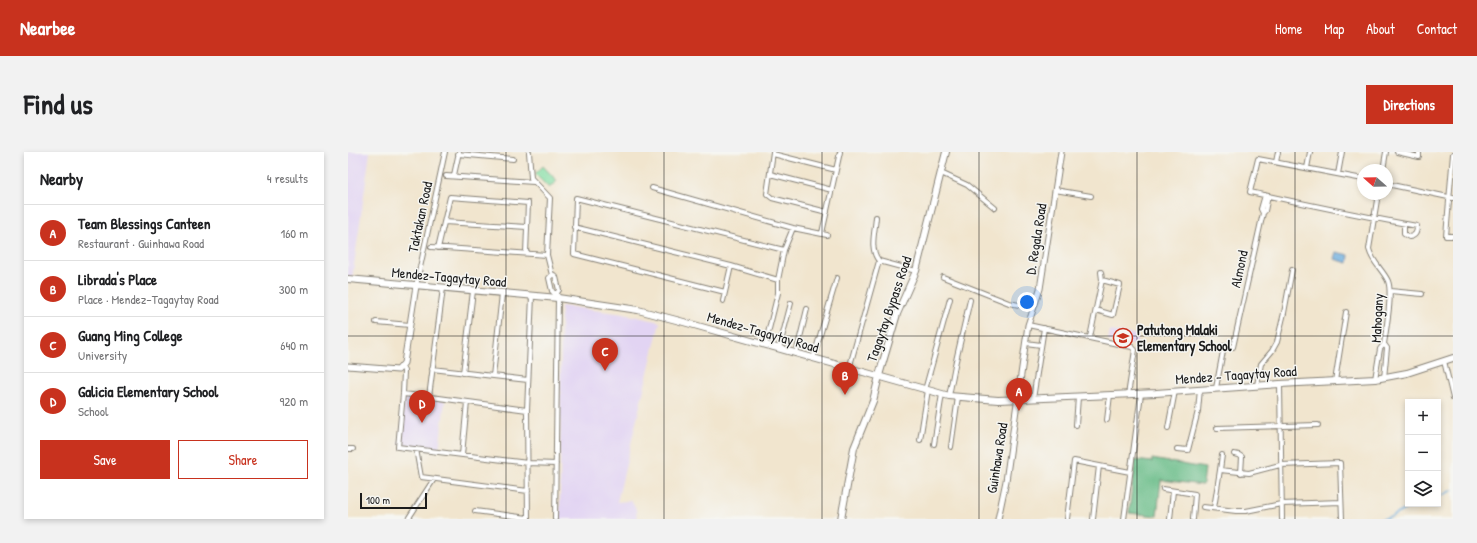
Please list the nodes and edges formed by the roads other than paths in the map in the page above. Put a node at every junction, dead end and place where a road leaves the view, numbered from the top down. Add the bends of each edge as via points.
1 (445, 152) edge
2 (529, 152) edge
3 (840, 152) edge
4 (946, 152) edge
5 (1061, 152) edge
6 (1278, 152) edge
7 (1310, 152) edge
8 (1342, 152) edge
9 (1386, 152) edge
10 (1397, 152) edge
11 (1419, 152) edge
12 (459, 153) edge
13 (773, 153) edge
14 (1453, 154) edge
15 (513, 159) dead end
16 (1453, 160) edge
17 (1276, 162) junction
18 (1384, 164) edge
19 (1307, 168) junction
20 (836, 170) junction
21 (941, 173) junction
22 (770, 174) junction
23 (1338, 174) junction
24 (446, 176) dead end
25 (454, 176) junction
26 (1357, 178) edge
27 (534, 182) junction
28 (1393, 185) edge
29 (652, 188) dead end
30 (832, 190) junction
31 (1055, 190) junction
32 (1091, 196) dead end
33 (1267, 196) junction
34 (1451, 198) edge
35 (1377, 200) edge
36 (995, 208) dead end
37 (827, 212) junction
38 (876, 217) dead end
39 (1374, 219) junction
40 (444, 222) junction
41 (1404, 224) dead end
42 (527, 227) junction
43 (574, 227) junction
44 (792, 228) junction
45 (822, 233) junction
46 (828, 234) dead end
47 (1453, 236) edge
48 (431, 247) dead end
49 (438, 248) junction
50 (784, 250) junction
51 (526, 253) junction
52 (547, 254) junction
53 (880, 262) junction
54 (731, 266) junction
55 (1292, 270) dead end
56 (916, 271) junction
57 (1101, 272) dead end
58 (552, 275) junction
59 (943, 277) dead end
60 (837, 278) dead end
61 (348, 280) edge
62 (778, 280) junction
63 (1102, 280) junction
64 (416, 286) junction
65 (442, 288) junction
66 (1390, 290) junction
67 (473, 291) junction
68 (725, 292) junction
69 (502, 294) junction
70 (1422, 294) dead end
71 (557, 295) junction
72 (532, 296) junction
73 (548, 297) joint
74 (950, 299) dead end
75 (970, 300) dead end
76 (723, 301) dead end
77 (791, 303) dead end
78 (1034, 308) junction
79 (807, 309) dead end
80 (1096, 310) junction
81 (1346, 312) dead end
82 (376, 322) dead end
83 (1028, 324) junction
84 (410, 325) junction
85 (1044, 328) junction
86 (1090, 337) junction
87 (1026, 343) junction
88 (1384, 344) junction
89 (765, 345) junction
90 (1041, 345) junction
91 (779, 349) junction
92 (796, 354) junction
93 (1453, 358) edge
94 (813, 359) junction
95 (1444, 361) junction
96 (1377, 364) junction
97 (1385, 365) junction
98 (348, 366) edge
99 (402, 367) junction
100 (432, 369) junction
101 (849, 369) junction
102 (463, 373) junction
103 (493, 376) junction
104 (879, 378) junction
105 (1384, 378) junction
106 (1375, 379) junction
107 (528, 380) junction
108 (1335, 381) junction
109 (1280, 384) junction
110 (1258, 385) junction
111 (1216, 388) junction
112 (1200, 389) junction
113 (926, 390) junction
114 (1175, 391) junction
115 (403, 394) junction
116 (942, 394) junction
117 (1128, 394) junction
118 (1141, 394) junction
119 (1110, 395) junction
120 (949, 396) junction
121 (429, 397) junction
122 (958, 397) junction
123 (1078, 397) junction
124 (1453, 398) edge
125 (1033, 399) junction
126 (1017, 400) junction
127 (467, 402) junction
128 (527, 410) junction
129 (1107, 420) dead end
130 (1076, 425) dead end
131 (1318, 425) dead end
132 (1281, 426) junction
133 (1168, 428) dead end
134 (1217, 428) dead end
135 (920, 440) dead end
136 (934, 444) dead end
137 (951, 447) dead end
138 (1177, 448) dead end
139 (348, 449) edge
140 (416, 449) junction
141 (354, 450) dead end
142 (1222, 454) dead end
143 (1234, 454) dead end
144 (462, 455) junction
145 (528, 463) junction
146 (556, 464) junction
147 (1280, 464) junction
148 (1099, 466) junction
149 (1220, 470) junction
150 (1130, 472) junction
151 (1241, 473) junction
152 (434, 479) junction
153 (1163, 489) dead end
154 (528, 491) junction
155 (1173, 491) junction
156 (1341, 502) junction
157 (1281, 504) junction
158 (1203, 506) dead end
159 (1214, 508) junction
160 (475, 511) dead end
161 (408, 519) edge
162 (528, 519) edge
163 (555, 519) edge
164 (841, 519) edge
165 (998, 519) edge
166 (1067, 519) edge
167 (1093, 519) edge
168 (1124, 519) edge
169 (1170, 519) edge
170 (1193, 519) edge
171 (1282, 519) edge
172 (1342, 519) edge

1 - 64 street, Taktakan Road
2 - 27 street via 531,178
3 - 20 street
4 - 21 main road, Tagaytay Bypass Road
5 - 31 street, D. Regala Road
6 - 17 street
7 - 19 street
8 - 23 street
9 - 18 street
10 - 11 street via 1419,157
12 - 15 street
12 - 25 street
13 - 20 street
13 - 22 street
14 - 16 street
16 - 34 street
17 - 19 street
17 - 33 street via 1258,159 1250,192
19 - 23 street
20 - 30 street
21 - 36 street via 968,185
21 - 56 main road, Tagaytay Bypass Road
22 - 30 street
22 - 37 street via 767,194 772,198
23 - 26 street
24 - 25 street
25 - 27 street
27 - 52 street via 550,198
28 - 34 street
29 - 44 street
30 - 37 street
31 - 32 street
31 - 78 street, D. Regala Road via 1040,289
33 - 39 street
33 - 111 street, Almond via 1233,347 1224,346
34 - 47 street via 1446,236
35 - 39 street, Mahogany
37 - 45 street
38 - 53 street via 873,243 875,257
39 - 41 street
39 - 66 street, Mahogany via 1370,256 1388,281
40 - 42 street
40 - 42 street via 450,197 528,203
40 - 49 street
42 - 51 street
43 - 50 street via 576,198
43 - 54 street
43 - 68 street via 574,254
44 - 45 street
44 - 50 street
45 - 46 street
48 - 49 street
49 - 51 street
50 - 62 street
51 - 52 street
52 - 58 street
53 - 56 street
53 - 101 street
54 - 62 street
54 - 68 street
55 - 110 street via 1277,342 1261,364
56 - 104 main road, Tagaytay Bypass Road via 898,314
57 - 63 street
58 - 71 street via 556,277 559,290
58 - 71 street via 549,278 552,291
59 - 78 street via 1009,303
60 - 94 street
61 - 64 main road, Mendez-Tagaytay Road
62 - 89 street via 778,293
63 - 80 street
63 - 80 street via 1120,285 1113,315
64 - 65 main road, Mendez-Tagaytay Road
64 - 84 street
65 - 67 main road, Mendez-Tagaytay Road
65 - 100 street
66 - 70 street
66 - 88 street, Mahogany
67 - 69 main road, Mendez-Tagaytay Road
67 - 102 street
68 - 76 street
69 - 72 main road, Mendez-Tagaytay Road
69 - 103 street
71 - 73 main road, Mendez–Tagaytay Road
71 - 89 main road, Mendez–Tagaytay Road via 638,310
71 - 146 street
72 - 73 main road, Mendez-Tagaytay Road
72 - 107 street
74 - 113 street
75 - 120 street
77 - 91 street
78 - 83 street, D. Regala Road
79 - 92 street
80 - 86 street
81 - 108 street
82 - 84 street
83 - 85 street
83 - 87 street, D. Regala Road
84 - 99 street
85 - 86 street
85 - 90 street
86 - 117 street via 1132,347 1135,350
87 - 90 street
87 - 126 street, D. Regala Road
88 - 96 street via 1380,349
88 - 97 street, Mahogany via 1387,348
89 - 91 main road, Mendez–Tagaytay Road
90 - 125 street
91 - 92 main road, Mendez–Tagaytay Road
92 - 94 main road, Mendez–Tagaytay Road
93 - 95 main road, Mendez - Tagaytay Road
94 - 101 main road, Mendez–Tagaytay Road
95 - 105 main road, Mendez - Tagaytay Road
95 - 124 street
96 - 97 street
96 - 106 street
97 - 105 street, Mahogany
98 - 99 street via 398,370
99 - 115 street
100 - 102 street
100 - 121 street
101 - 104 main road, Mendez–Tagaytay Road
102 - 103 street
103 - 107 street
104 - 113 main road, Mendez–Tagaytay Road
104 - 164 main road, Tagaytay Bypass Road via 852,455
105 - 106 main road, Mendez - Tagaytay Road
106 - 108 main road, Mendez - Tagaytay Road
107 - 128 street
108 - 109 main road, Mendez - Tagaytay Road
109 - 110 main road, Mendez - Tagaytay Road
109 - 132 street
110 - 111 main road, Mendez - Tagaytay Road
111 - 112 main road, Mendez - Tagaytay Road
112 - 114 main road, Mendez - Tagaytay Road
112 - 138 street via 1198,411 1188,450
113 - 116 main road, Mendez–Tagaytay Road
113 - 135 street
114 - 118 main road, Mendez - Tagaytay Road
114 - 133 street
115 - 121 street
115 - 140 street via 398,447
116 - 120 main road, Mendez–Tagaytay Road
116 - 136 street
117 - 118 main road, Mendez - Tagaytay Road
117 - 119 main road, Mendez - Tagaytay Road
118 - 150 street
119 - 123 main road, Mendez - Tagaytay Road
119 - 129 street
120 - 122 main road, Mendez–Tagaytay Road
121 - 127 street
122 - 126 main road, Mendez–Tagaytay Road
122 - 137 street
123 - 125 main road, Mendez - Tagaytay Road
123 - 130 street
125 - 126 main road, Mendez - Tagaytay Road
126 - 165 street, Guinhawa Road
127 - 128 street
127 - 144 street
128 - 145 street
131 - 132 street
132 - 134 street
132 - 147 street
139 - 141 street
140 - 144 street
140 - 152 street via 421,477
142 - 149 street
143 - 151 street via 1242,457
144 - 145 street
145 - 146 street
145 - 154 street
146 - 163 street
147 - 151 street
147 - 156 street via 1340,463
147 - 157 street
148 - 150 street
148 - 166 street via 1074,461
148 - 167 street
149 - 151 street
149 - 159 street
150 - 168 street
152 - 154 street
152 - 161 street
153 - 155 street
154 - 162 street
155 - 169 street
155 - 170 street via 1195,494
156 - 157 street
156 - 172 street
157 - 159 street via 1246,511
157 - 171 street
158 - 159 street
160 - 162 street

